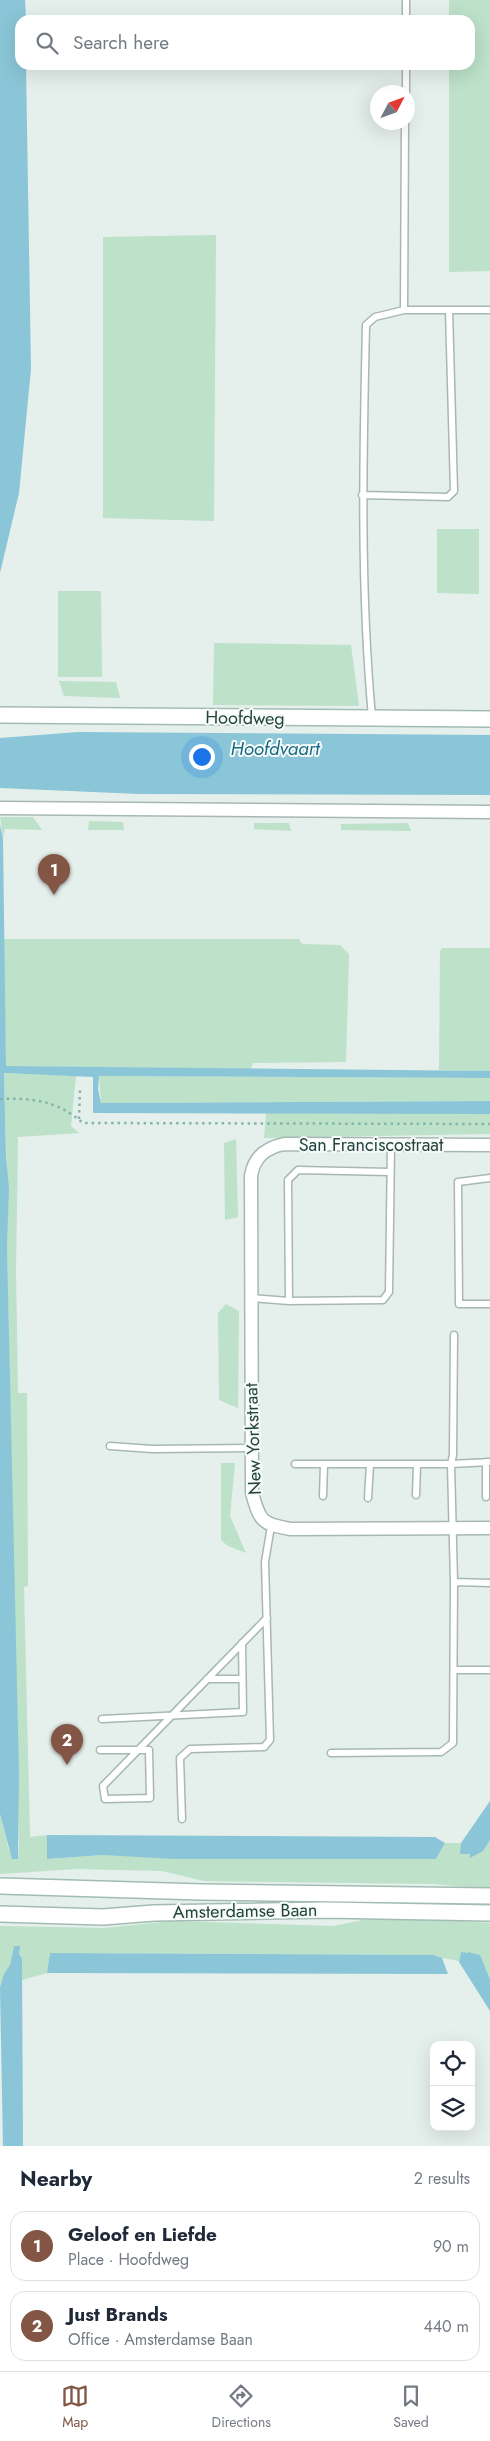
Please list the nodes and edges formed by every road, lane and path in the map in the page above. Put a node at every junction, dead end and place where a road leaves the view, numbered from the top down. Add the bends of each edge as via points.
1 (406, 0) edge
2 (406, 15) edge
3 (406, 70) edge
4 (406, 85) edge
5 (406, 130) edge
6 (404, 310) junction
7 (449, 310) junction
8 (490, 310) edge
9 (362, 495) junction
10 (0, 716) edge
11 (372, 719) junction
12 (490, 719) edge
13 (0, 808) edge
14 (490, 812) edge
15 (80, 1088) dead end
16 (0, 1099) edge
17 (79, 1120) junction
18 (490, 1124) edge
19 (391, 1145) junction
20 (490, 1146) edge
21 (257, 1158) joint
22 (390, 1172) junction
23 (490, 1178) edge
24 (250, 1298) junction
25 (289, 1301) junction
26 (490, 1304) edge
27 (454, 1335) dead end
28 (110, 1446) dead end
29 (252, 1448) junction
30 (488, 1462) edge
31 (295, 1464) dead end
32 (324, 1464) junction
33 (370, 1464) junction
34 (417, 1464) junction
35 (451, 1464) junction
36 (416, 1495) dead end
37 (323, 1496) dead end
38 (486, 1497) dead end
39 (368, 1498) dead end
40 (270, 1526) junction
41 (451, 1528) junction
42 (490, 1528) edge
43 (454, 1582) junction
44 (490, 1583) edge
45 (267, 1618) junction
46 (242, 1643) junction
47 (454, 1670) junction
48 (490, 1670) edge
49 (207, 1679) junction
50 (242, 1679) junction
51 (170, 1717) junction
52 (102, 1719) dead end
53 (100, 1750) dead end
54 (138, 1750) junction
55 (331, 1753) dead end
56 (182, 1819) dead end
57 (0, 1886) edge
58 (490, 1896) edge
59 (490, 1913) edge
60 (0, 1914) edge

1 - 2 lane
3 - 4 lane
5 - 6 lane
6 - 7 lane
6 - 9 lane via 375,318 366,325
7 - 8 lane
7 - 9 lane via 452,495
9 - 11 lane via 365,642
10 - 11 main road, Hoofdweg
11 - 12 main road, Hoofdweg
13 - 14 street
15 - 17 path
16 - 17 path via 42,1100
17 - 18 path via 83,1123
19 - 20 street, San Franciscostraat
19 - 21 street, San Franciscostraat via 284,1144 269,1148
19 - 22 lane
21 - 24 street, New Yorkstraat via 250,1176
22 - 25 lane via 388,1292 383,1300
22 - 25 lane via 298,1170 288,1180
23 - 26 lane via 458,1182 458,1191 459,1304
24 - 25 lane
24 - 29 street, New Yorkstraat
27 - 35 lane
28 - 29 lane
29 - 40 street, New Yorkstraat via 252,1493 258,1516
30 - 35 lane
30 - 38 lane
31 - 32 lane
32 - 33 lane
32 - 37 lane
33 - 34 lane
33 - 39 lane
34 - 35 lane
34 - 36 lane
35 - 41 lane
40 - 41 street via 291,1529
40 - 45 lane via 265,1562
41 - 42 street
41 - 43 lane
43 - 44 lane
43 - 47 lane
45 - 46 lane
45 - 56 lane via 270,1740 264,1747 190,1749 180,1758
46 - 49 lane
46 - 50 lane
47 - 48 lane
47 - 55 lane via 453,1742 442,1752
49 - 50 lane
49 - 51 lane
50 - 51 lane via 243,1712
51 - 52 lane
51 - 54 lane
53 - 54 lane
54 - 54 lane via 103,1786 104,1798 150,1798 150,1750
57 - 58 main road, Amsterdamse Baan
59 - 60 main road, Amsterdamse Baan via 326,1910 103,1917

